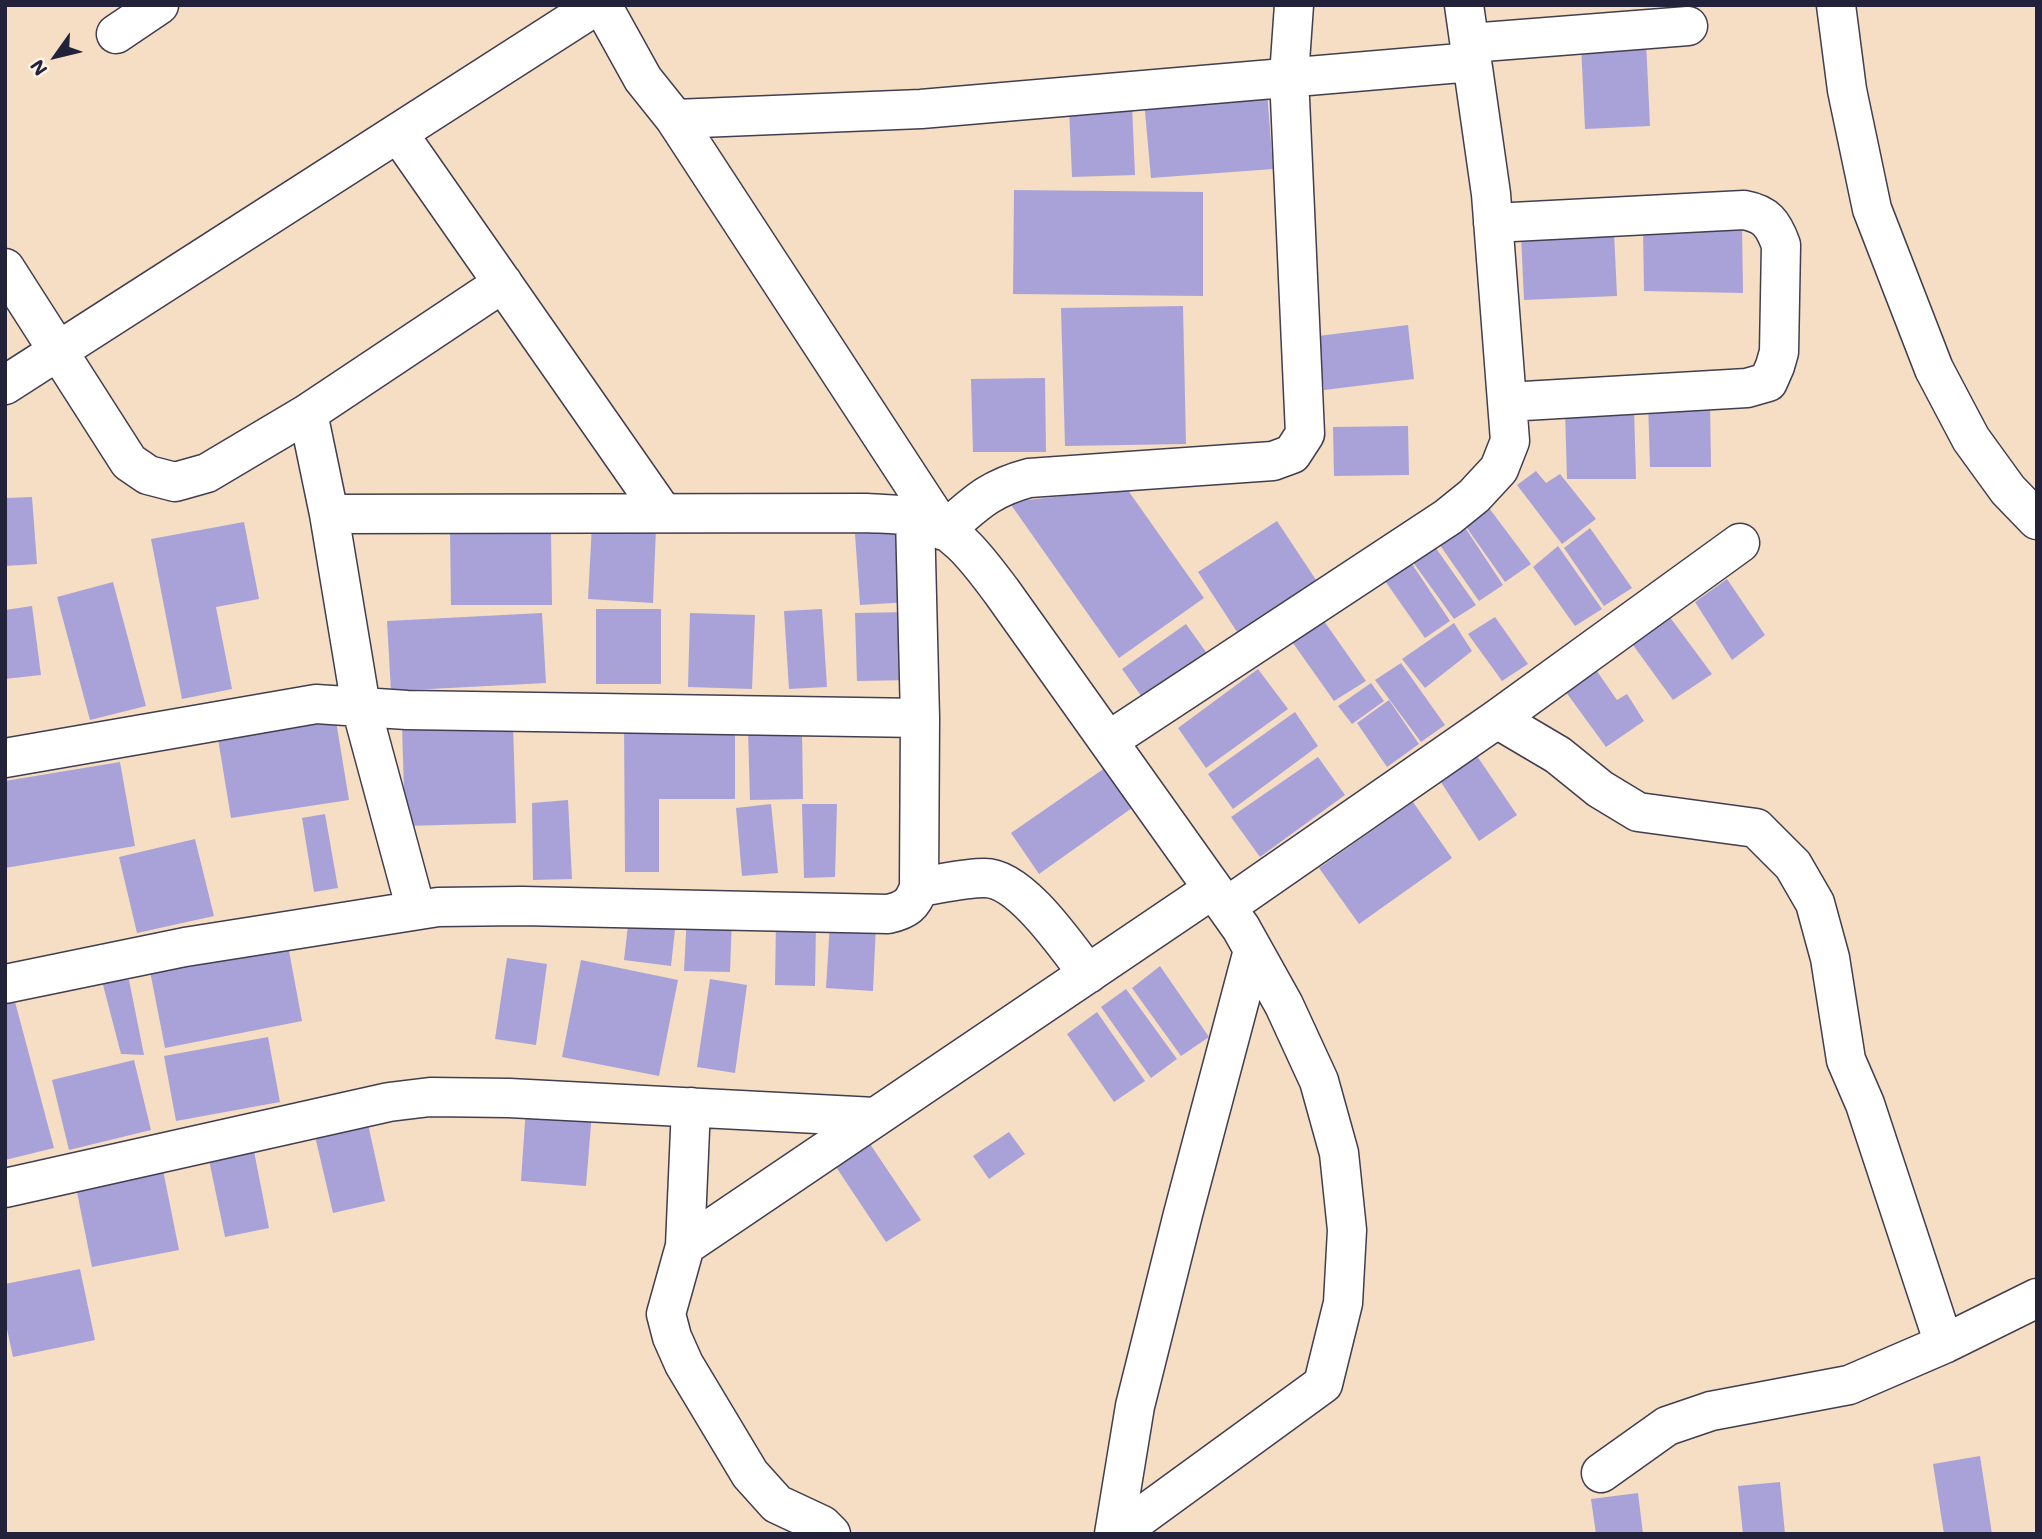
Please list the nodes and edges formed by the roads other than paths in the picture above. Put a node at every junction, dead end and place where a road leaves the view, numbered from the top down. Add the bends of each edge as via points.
1 (159, 5) edge
2 (600, 5) edge
3 (1294, 5) edge
4 (1464, 5) edge
5 (1836, 5) edge
6 (1688, 26) dead end
7 (116, 34) dead end
8 (1471, 52) junction
9 (1289, 76) junction
10 (675, 119) junction
11 (398, 133) junction
12 (1493, 223) junction
13 (5, 268) edge
14 (503, 283) junction
15 (58, 351) junction
16 (5, 385) edge
17 (1507, 402) junction
18 (308, 413) junction
19 (663, 513) junction
20 (329, 514) junction
21 (2037, 520) edge
22 (930, 524) junction
23 (1740, 543) dead end
24 (361, 707) junction
25 (920, 718) junction
26 (1497, 719) junction
27 (1108, 741) junction
28 (5, 758) edge
29 (919, 887) junction
30 (1219, 898) junction
31 (416, 911) junction
32 (1253, 950) junction
33 (1088, 974) junction
34 (5, 984) edge
35 (691, 1107) junction
36 (876, 1117) junction
37 (5, 1188) edge
38 (685, 1246) junction
39 (2037, 1298) edge
40 (1944, 1345) junction
41 (1601, 1473) dead end
42 (831, 1534) edge
43 (1115, 1534) edge

1 - 7 street
2 - 10 street via 643,79
2 - 11 street
3 - 9 street
4 - 8 street
5 - 21 street via 1847,90 1872,209 1934,369 1971,439 2008,490
6 - 8 street
8 - 9 street
8 - 12 street
9 - 10 street via 921,109
9 - 22 street via 1305,434 1292,454 1273,461 1029,478 1004,485
10 - 22 street
11 - 14 street
11 - 15 street
12 - 17 street
12 - 17 street via 1744,210 1761,213 1776,230 1781,245 1779,352 1768,382 1746,388
13 - 15 street
14 - 18 street
14 - 19 street
15 - 16 street
15 - 18 street via 129,462 148,475 175,482 207,473
17 - 27 street via 1510,441 1499,469 1474,496
18 - 20 street
19 - 20 street
19 - 22 street via 867,513
20 - 24 street
22 - 25 street
22 - 27 street via 968,548
23 - 26 street
24 - 25 street
24 - 28 street via 316,704
24 - 31 street
25 - 29 street
26 - 30 street
26 - 40 street via 1638,811 1756,828 1793,865 1815,903 1830,958 1846,1060 1865,1104
27 - 30 street
29 - 31 street via 914,902 904,911 888,914 522,906
29 - 33 street via 988,878 1010,888 1038,910
30 - 32 street
30 - 33 street
31 - 34 street via 185,947
32 - 43 street via 1135,1406
32 - 43 street via 1319,1081 1339,1153 1347,1230 1343,1303 1322,1384
33 - 36 street
35 - 36 street
35 - 37 street via 462,1096 402,1100
35 - 38 street
36 - 38 street
38 - 42 street via 666,1314 684,1364 750,1474 777,1504
39 - 40 street
40 - 41 street via 1850,1385 1712,1411 1667,1426

